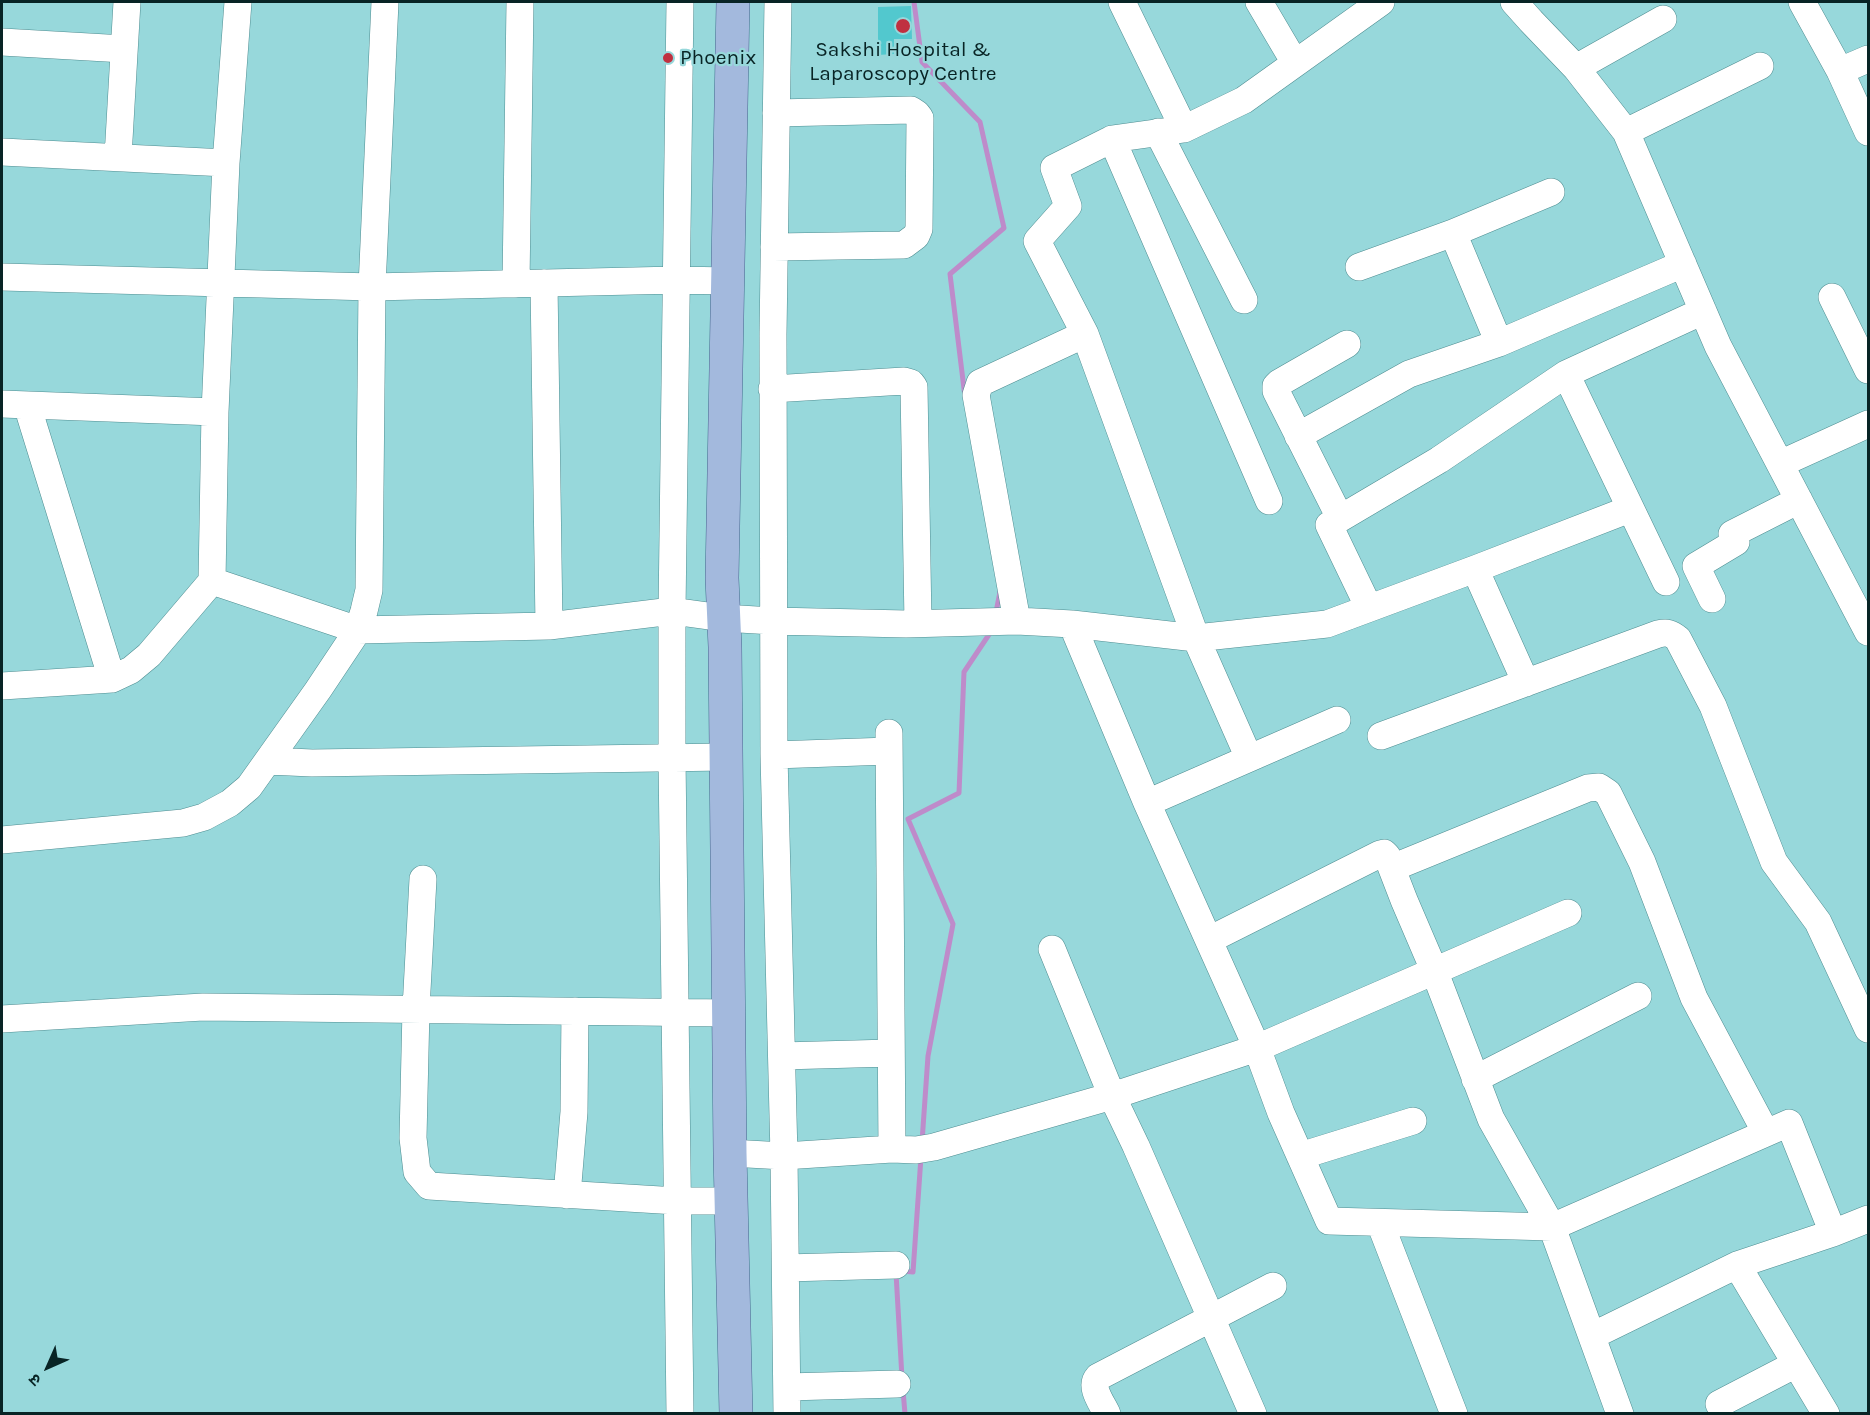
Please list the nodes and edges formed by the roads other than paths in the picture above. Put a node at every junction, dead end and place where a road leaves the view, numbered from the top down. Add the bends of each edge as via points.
1 (127, 2) edge
2 (238, 2) edge
3 (385, 2) edge
4 (520, 2) edge
5 (680, 2) edge
6 (733, 2) edge
7 (778, 2) edge
8 (1122, 2) edge
9 (1259, 2) edge
10 (1381, 2) edge
11 (1514, 2) edge
12 (1802, 2) edge
13 (1663, 19) dead end
14 (2, 42) edge
15 (124, 49) junction
16 (1869, 58) edge
17 (1295, 63) junction
18 (1760, 66) dead end
19 (1576, 68) junction
20 (1840, 71) junction
21 (776, 113) junction
22 (1171, 131) junction
23 (1626, 132) junction
24 (1869, 132) edge
25 (1112, 139) junction
26 (2, 152) edge
27 (118, 158) junction
28 (226, 163) junction
29 (1551, 192) dead end
30 (1453, 233) junction
31 (774, 247) junction
32 (1683, 264) junction
33 (1359, 267) dead end
34 (2, 277) edge
35 (677, 280) junction
36 (728, 281) junction
37 (222, 282) junction
38 (544, 283) junction
39 (516, 284) junction
40 (372, 286) junction
41 (1832, 297) dead end
42 (1244, 300) dead end
43 (1703, 311) junction
44 (1085, 334) junction
45 (1498, 343) junction
46 (1347, 344) dead end
47 (1869, 370) edge
48 (1566, 374) junction
49 (772, 389) junction
50 (14, 405) edge
51 (215, 412) junction
52 (1869, 424) edge
53 (1299, 435) junction
54 (1780, 464) junction
55 (1799, 500) junction
56 (1269, 501) dead end
57 (1630, 509) junction
58 (1340, 518) junction
59 (1475, 569) junction
60 (212, 581) junction
61 (1665, 582) dead end
62 (1712, 599) dead end
63 (1369, 608) junction
64 (672, 611) junction
65 (723, 618) junction
66 (773, 621) junction
67 (1017, 621) junction
68 (918, 623) junction
69 (1072, 624) junction
70 (549, 626) junction
71 (358, 630) junction
72 (1869, 632) edge
73 (1196, 638) junction
74 (112, 679) junction
75 (1526, 683) junction
76 (2, 686) edge
77 (1337, 720) dead end
78 (1381, 736) dead end
79 (774, 755) junction
80 (672, 757) junction
81 (726, 757) junction
82 (1249, 758) junction
83 (268, 761) junction
84 (1147, 803) junction
85 (2, 840) edge
86 (1392, 868) junction
87 (423, 879) dead end
88 (1569, 913) dead end
89 (1209, 940) junction
90 (1052, 949) dead end
91 (1434, 970) junction
92 (1638, 996) dead end
93 (416, 1009) junction
94 (575, 1011) junction
95 (675, 1012) junction
96 (728, 1013) junction
97 (2, 1019) edge
98 (1869, 1029) edge
99 (1257, 1048) junction
100 (891, 1053) junction
101 (782, 1056) junction
102 (1475, 1079) junction
103 (1112, 1096) junction
104 (1413, 1121) dead end
105 (1766, 1133) junction
106 (914, 1149) junction
107 (730, 1153) junction
108 (784, 1156) junction
109 (1300, 1156) junction
110 (567, 1194) junction
111 (677, 1201) junction
112 (731, 1201) junction
113 (1869, 1219) edge
114 (1380, 1223) junction
115 (1552, 1227) junction
116 (1833, 1233) junction
117 (896, 1265) dead end
118 (1737, 1265) junction
119 (786, 1268) junction
120 (1273, 1286) dead end
121 (1212, 1320) junction
122 (1592, 1335) junction
123 (1796, 1364) junction
124 (897, 1384) dead end
125 (787, 1387) junction
126 (1719, 1404) dead end
127 (680, 1413) edge
128 (736, 1413) edge
129 (788, 1413) edge
130 (1107, 1413) edge
131 (1253, 1413) edge
132 (1454, 1413) edge
133 (1620, 1413) edge
134 (1826, 1413) edge

1 - 15 street
2 - 28 street
3 - 40 street
4 - 39 street
5 - 35 street
6 - 36 main road
7 - 21 street
8 - 22 street
9 - 17 street
10 - 17 street
11 - 19 street
12 - 20 street
13 - 19 street
14 - 15 street
15 - 27 street
16 - 20 street
17 - 22 street via 1244,100
18 - 23 street
19 - 23 street
20 - 24 street
21 - 31 street
21 - 31 street via 910,110 920,118 920,174 919,229 916,237 904,245
22 - 25 street
22 - 42 street
23 - 32 street
25 - 44 street via 1054,168 1068,206 1036,241
25 - 56 street
26 - 27 street
27 - 28 street
28 - 37 street
29 - 30 street
30 - 33 street
30 - 45 street
31 - 49 street
32 - 43 street
32 - 45 street
34 - 37 street
35 - 36 street
35 - 38 street
35 - 64 street
36 - 65 main road
37 - 40 street
37 - 51 street
38 - 39 street
38 - 70 street
39 - 40 street
40 - 71 street via 369,590
41 - 47 street
43 - 48 street
43 - 54 street
44 - 67 street via 980,383 976,395
44 - 73 street
45 - 53 street via 1409,374
46 - 53 street via 1276,386
48 - 57 street
48 - 58 street via 1439,460
49 - 66 street
49 - 68 street via 911,382
50 - 51 street
50 - 74 street
51 - 60 street
52 - 54 street
53 - 58 street
54 - 55 street
55 - 62 street via 1732,534 1736,542 1696,566
55 - 72 street
57 - 59 street
57 - 61 street
58 - 63 street via 1329,525
59 - 63 street
59 - 75 street
60 - 71 street
60 - 74 street via 149,655
63 - 73 street via 1326,624
64 - 65 street
64 - 70 street
64 - 80 street
65 - 66 street
65 - 81 main road
66 - 68 street
66 - 79 street
67 - 68 street
67 - 69 street
69 - 73 street
69 - 84 street
70 - 71 street
71 - 83 street
73 - 82 street
74 - 76 street
75 - 78 street
75 - 98 street via 1658,634 1665,632 1678,639 1713,706 1774,862 1818,922
77 - 82 street
79 - 100 street via 889,742
79 - 101 street
80 - 81 street
80 - 83 street
80 - 95 street
81 - 96 main road
82 - 84 street
83 - 85 street via 249,787 204,817 183,823
84 - 89 street
86 - 89 street via 1387,856 1380,854
86 - 91 street
86 - 105 street via 1588,788 1599,787 1608,792 1642,862 1695,998
87 - 93 street
88 - 91 street
89 - 99 street
90 - 103 street
91 - 99 street
91 - 102 street
92 - 102 street
93 - 94 street
93 - 97 street via 203,1007
93 - 110 street via 412,1138 417,1172 429,1186
94 - 95 street
94 - 110 street via 574,1113
95 - 96 street
95 - 111 street
96 - 107 main road
99 - 103 street
99 - 109 street
100 - 101 street
100 - 106 street
101 - 108 street
102 - 115 street via 1491,1119
103 - 106 street
103 - 121 street
104 - 109 street
105 - 115 street
105 - 116 street via 1789,1124
106 - 108 street
107 - 108 street
107 - 112 main road
108 - 119 street
109 - 114 street via 1329,1221
110 - 111 street
111 - 112 street
111 - 127 street
112 - 128 main road
113 - 116 street
114 - 115 street
114 - 132 street
115 - 122 street
116 - 118 street
117 - 119 street
118 - 122 street
118 - 123 street
119 - 125 street
120 - 121 street
121 - 130 street via 1098,1377 1094,1387
121 - 131 street
122 - 133 street
123 - 126 street
123 - 134 street
124 - 125 street
125 - 129 street

